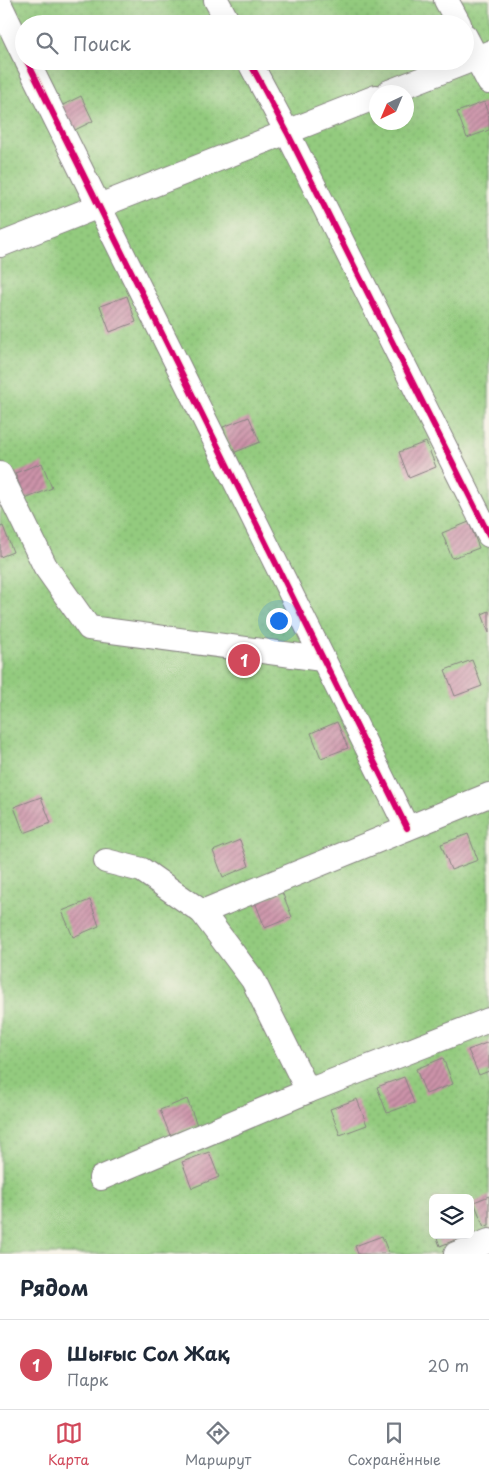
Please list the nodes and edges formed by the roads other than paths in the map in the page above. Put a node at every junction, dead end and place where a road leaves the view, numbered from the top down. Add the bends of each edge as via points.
1 (216, 0) edge
2 (446, 0) edge
3 (0, 6) edge
4 (224, 15) edge
5 (454, 15) edge
6 (15, 37) edge
7 (474, 46) edge
8 (483, 55) edge
9 (31, 70) edge
10 (254, 70) edge
11 (445, 70) edge
12 (489, 82) edge
13 (407, 85) edge
14 (369, 100) edge
15 (287, 132) junction
16 (97, 207) junction
17 (0, 245) edge
18 (0, 474) edge
19 (489, 535) edge
20 (322, 659) junction
21 (489, 795) edge
22 (407, 828) junction
23 (106, 861) dead end
24 (202, 912) junction
25 (489, 1020) edge
26 (308, 1091) junction
27 (101, 1178) dead end
28 (489, 1241) edge
29 (456, 1254) edge

1 - 4 street
2 - 5 street
3 - 6 street
7 - 8 street
8 - 12 street
9 - 16 street
10 - 15 street
11 - 13 street
14 - 15 street
15 - 16 street
15 - 19 street
16 - 17 street
16 - 20 street
18 - 20 street via 45,566 88,628
20 - 22 street
21 - 22 street
22 - 24 street
23 - 24 street via 142,870
24 - 26 street via 253,980
25 - 26 street
26 - 27 street
28 - 29 street

